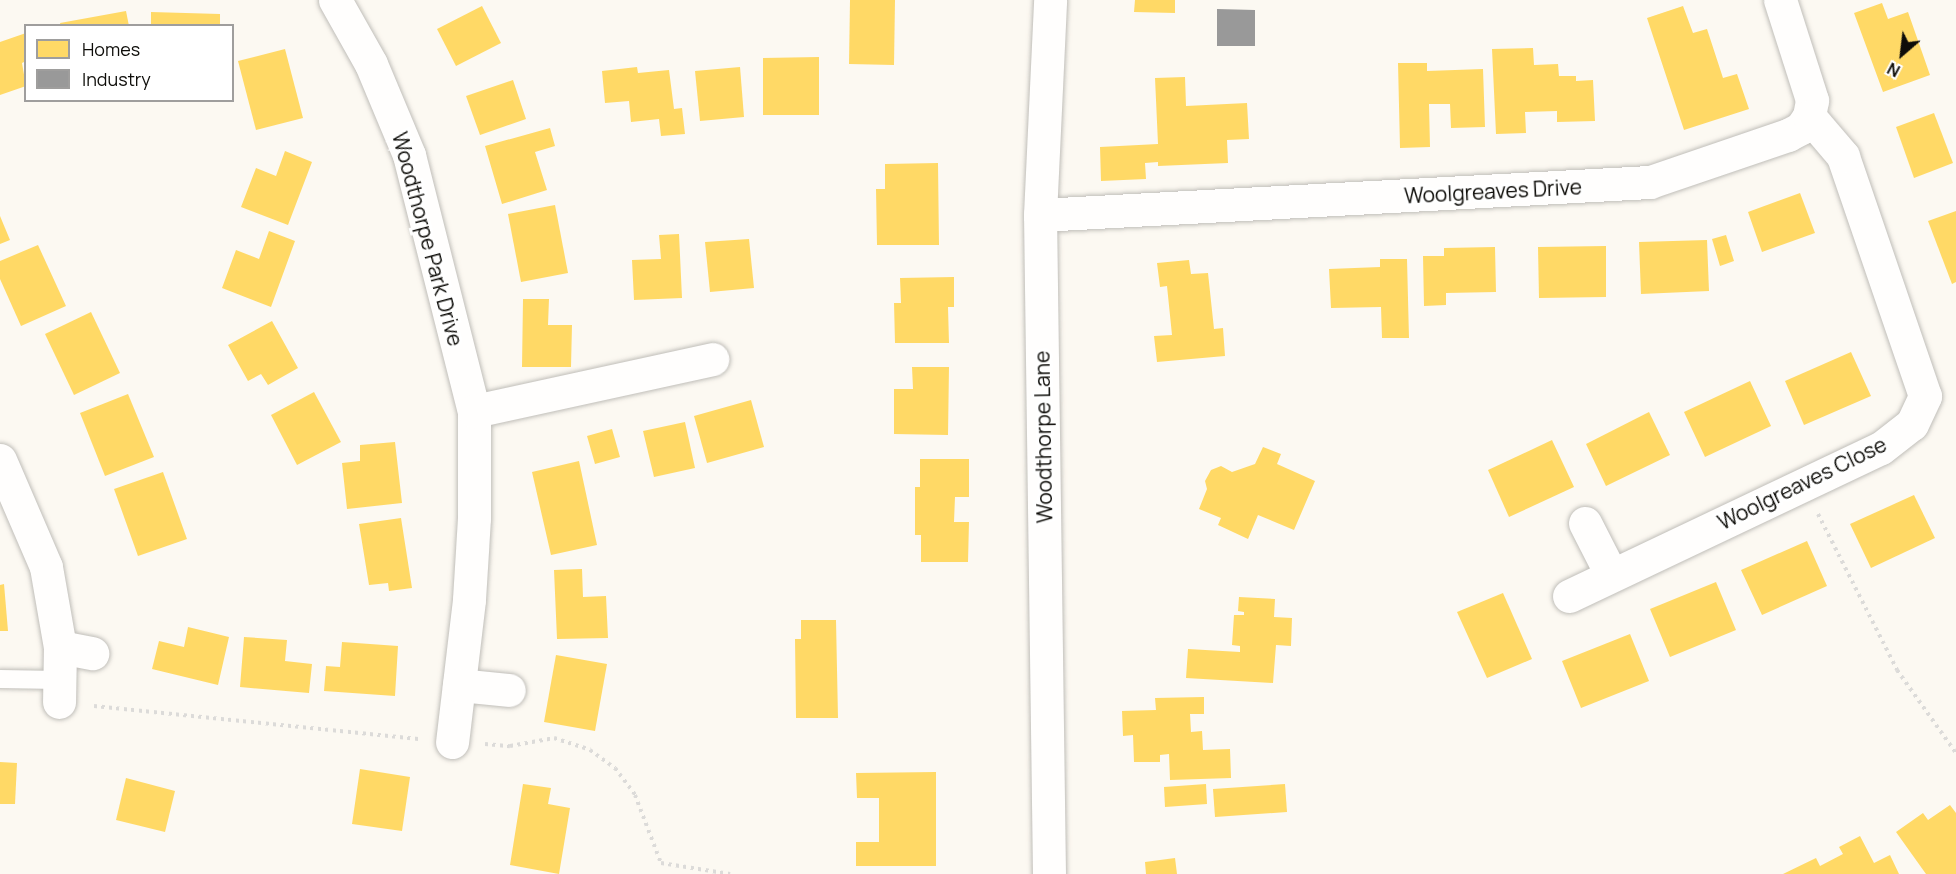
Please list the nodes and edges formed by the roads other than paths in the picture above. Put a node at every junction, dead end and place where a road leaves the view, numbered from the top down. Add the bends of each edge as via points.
1 (1050, 0) edge
2 (1780, 0) edge
3 (340, 2) edge
4 (1809, 116) junction
5 (1040, 215) junction
6 (711, 359) dead end
7 (474, 411) junction
8 (0, 460) edge
9 (1585, 523) dead end
10 (1611, 574) junction
11 (1569, 596) dead end
12 (60, 647) junction
13 (92, 653) dead end
14 (0, 679) edge
15 (459, 685) junction
16 (509, 690) dead end
17 (59, 691) joint
18 (452, 742) dead end
19 (1049, 874) edge

1 - 5 street, Woodthorpe Lane
2 - 4 street via 1808,81 1812,100
3 - 7 street, Woodthorpe Park Drive via 409,155
4 - 5 street, Woolgreaves Drive via 1801,129 1788,135 1650,183
4 - 10 street, Woolgreaves Close via 1843,156 1925,396 1912,424 1881,448
5 - 19 street, Woodthorpe Lane
6 - 7 street
7 - 15 street, Woodthorpe Park Drive via 474,518
8 - 12 street via 46,567
9 - 10 street
10 - 11 street, Woolgreaves Close
12 - 13 street
12 - 17 street
14 - 17 lane
15 - 16 street
15 - 18 street, Woodthorpe Park Drive

